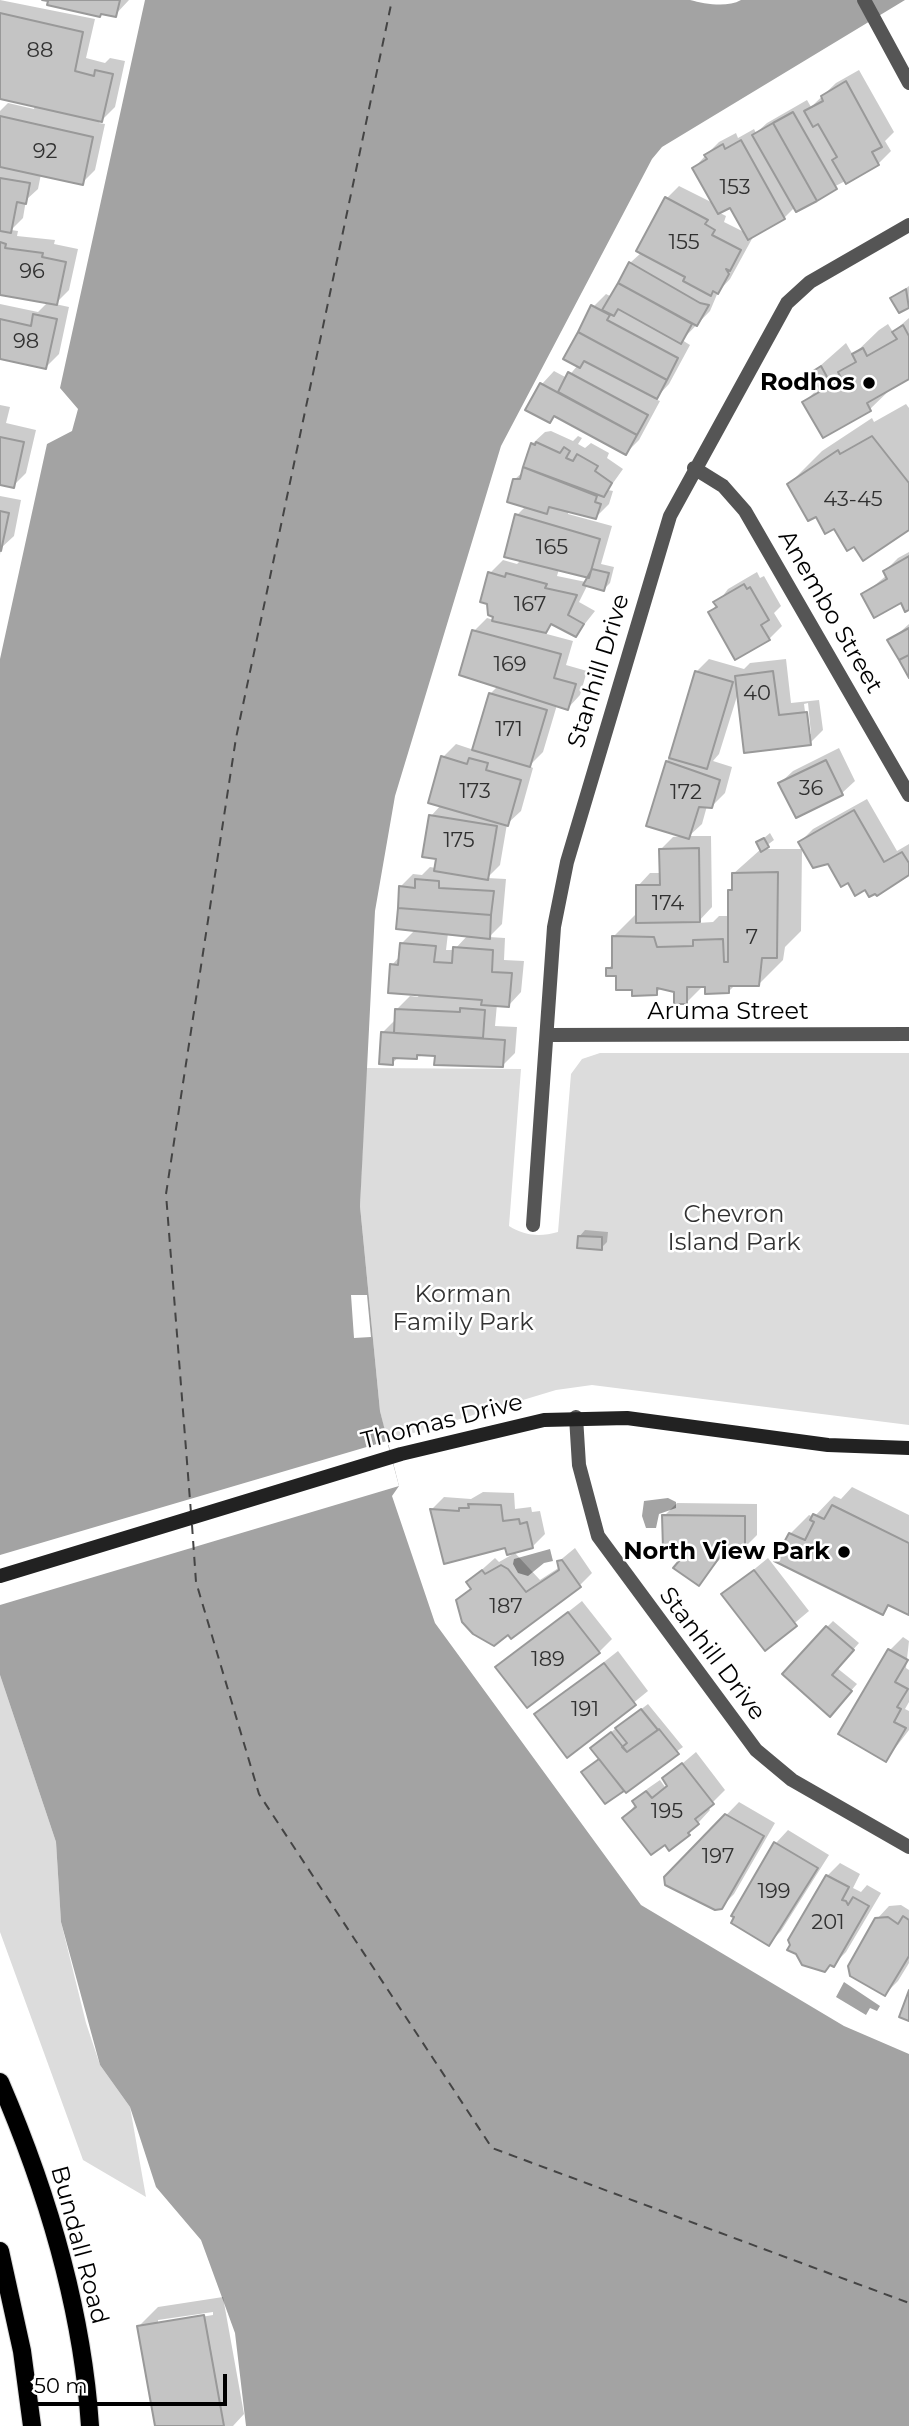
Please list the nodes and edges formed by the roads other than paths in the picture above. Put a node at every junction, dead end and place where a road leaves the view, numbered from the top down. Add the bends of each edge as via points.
1 (864, 0) edge
2 (909, 83) edge
3 (909, 225) edge
4 (694, 468) junction
5 (909, 795) edge
6 (909, 1034) edge
7 (547, 1035) junction
8 (533, 1225) dead end
9 (576, 1417) junction
10 (909, 1448) edge
11 (0, 1576) edge
12 (909, 1847) edge
13 (0, 2081) edge
14 (0, 2251) edge
15 (32, 2426) edge
16 (90, 2426) edge

1 - 2 street
3 - 4 street, Stanhill Drive via 793,296
4 - 5 street, Anembo Street via 723,486 745,511
4 - 7 street, Stanhill Drive via 665,529 567,862 554,927
6 - 7 street, Aruma Street
7 - 8 street, Stanhill Drive
9 - 10 main road, Thomas Drive via 627,1418 828,1445
9 - 11 main road, Thomas Drive via 484,1432 401,1454
9 - 12 street, Stanhill Drive via 579,1465 598,1536 757,1750 792,1780
13 - 16 main road, Bundall Road via 37,2176 68,2277
14 - 15 main road via 22,2351

